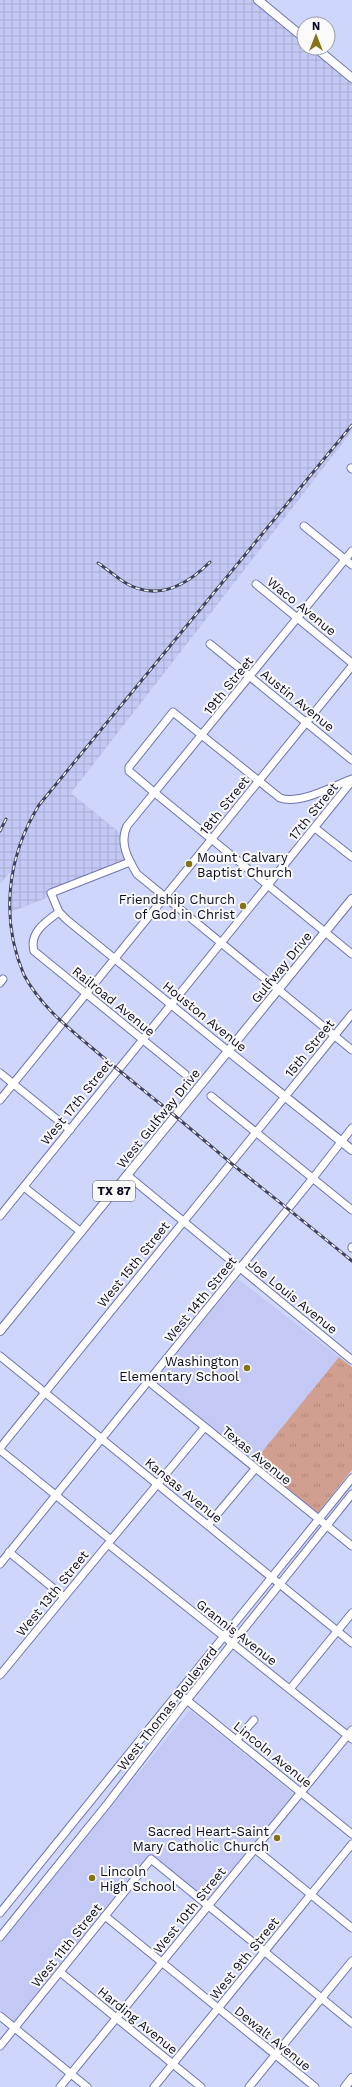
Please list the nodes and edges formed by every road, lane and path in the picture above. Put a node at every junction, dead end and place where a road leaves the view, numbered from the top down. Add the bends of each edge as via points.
1 (258, 0) edge
2 (296, 31) edge
3 (326, 56) edge
4 (352, 78) edge
5 (304, 526) dead end
6 (352, 551) edge
7 (345, 559) junction
8 (352, 565) edge
9 (256, 584) dead end
10 (298, 618) junction
11 (210, 644) dead end
12 (352, 663) edge
13 (352, 666) edge
14 (250, 677) junction
15 (306, 723) junction
16 (202, 735) junction
17 (352, 760) edge
18 (352, 780) edge
19 (259, 781) junction
20 (155, 793) junction
21 (315, 828) junction
22 (212, 839) junction
23 (352, 857) edge
24 (130, 862) junction
25 (268, 885) junction
26 (164, 897) junction
27 (352, 899) edge
28 (59, 912) junction
29 (325, 932) junction
30 (221, 943) junction
31 (352, 954) edge
32 (115, 958) junction
33 (278, 990) junction
34 (86, 993) junction
35 (171, 1004) junction
36 (352, 1014) edge
37 (335, 1036) junction
38 (142, 1039) junction
39 (228, 1050) junction
40 (352, 1050) edge
41 (0, 1073) edge
42 (185, 1074) dead end
43 (13, 1084) junction
44 (211, 1096) dead end
45 (285, 1097) junction
46 (0, 1100) edge
47 (352, 1128) edge
48 (70, 1130) junction
49 (256, 1132) junction
50 (341, 1141) junction
51 (352, 1150) edge
52 (127, 1175) junction
53 (313, 1178) junction
54 (24, 1187) junction
55 (352, 1210) edge
56 (0, 1216) edge
57 (183, 1222) junction
58 (80, 1232) junction
59 (240, 1268) junction
60 (0, 1331) edge
61 (0, 1356) edge
62 (352, 1360) edge
63 (148, 1382) junction
64 (45, 1392) junction
65 (204, 1428) junction
66 (101, 1438) junction
67 (0, 1449) edge
68 (255, 1469) junction
69 (352, 1478) edge
70 (158, 1484) junction
71 (352, 1494) edge
72 (55, 1495) junction
73 (319, 1520) junction
74 (208, 1525) junction
75 (327, 1526) junction
76 (109, 1542) junction
77 (352, 1546) edge
78 (9, 1552) junction
79 (0, 1564) edge
80 (271, 1577) junction
81 (280, 1584) junction
82 (64, 1597) junction
83 (352, 1613) edge
84 (337, 1631) junction
85 (223, 1636) junction
86 (233, 1643) junction
87 (352, 1643) edge
88 (0, 1675) edge
89 (290, 1689) junction
90 (178, 1693) junction
91 (187, 1700) junction
92 (254, 1720) dead end
93 (350, 1735) edge
94 (236, 1740) junction
95 (110, 1777) junction
96 (121, 1786) junction
97 (301, 1792) junction
98 (352, 1834) edge
99 (352, 1844) edge
100 (255, 1849) junction
101 (311, 1895) junction
102 (208, 1906) junction
103 (0, 1913) edge
104 (105, 1916) junction
105 (352, 1928) edge
106 (0, 1937) edge
107 (264, 1952) junction
108 (352, 1961) edge
109 (162, 1962) junction
110 (60, 1972) junction
111 (322, 1998) junction
112 (218, 2009) junction
113 (0, 2016) edge
114 (116, 2018) junction
115 (352, 2023) edge
116 (14, 2028) junction
117 (0, 2046) edge
118 (275, 2055) junction
119 (173, 2064) junction
120 (71, 2074) junction
121 (352, 2078) edge
122 (60, 2087) edge
123 (87, 2087) edge
124 (154, 2087) edge
125 (201, 2087) edge
126 (249, 2087) edge
127 (315, 2087) edge
128 (344, 2087) edge

1 - 2 main road
3 - 4 main road
5 - 7 street
6 - 7 street, 19th Street
7 - 8 street
7 - 10 street, 19th Street
9 - 10 street, Waco Avenue
10 - 12 street, Waco Avenue
10 - 14 street, 19th Street
11 - 14 street, Austin Avenue
13 - 15 street, 18th Street
14 - 15 street, Austin Avenue
14 - 16 street, 19th Street
15 - 17 street, Austin Avenue
15 - 19 street, 18th Street
16 - 19 street
16 - 20 street, 19th Street
16 - 20 street via 173,712 131,764 129,771
18 - 19 street via 293,800 280,798
18 - 21 street, 17th Street
19 - 22 street, 18th Street
20 - 22 street
20 - 24 street, 19th Street via 123,834
21 - 23 street
21 - 25 street, 17th Street
22 - 25 street
22 - 26 street, 18th Street
24 - 26 street via 137,874
24 - 28 street, Houston Avenue via 51,893
25 - 29 street
25 - 30 street, 17th Street
26 - 30 street
26 - 32 street, 18th Street
27 - 29 main road, Gulfway Drive / TX 87
28 - 32 street, Houston Avenue
28 - 34 street, Railroad Avenue via 36,932 32,943 34,951
29 - 31 street
29 - 33 main road, Gulfway Drive / TX 87
30 - 33 street
30 - 35 street, 17th Street
32 - 34 street, 18th Street
32 - 35 street, Houston Avenue
33 - 37 street
33 - 39 main road, Gulfway Drive / TX 87
34 - 38 street, Railroad Avenue
34 - 43 street, 18th Street
35 - 38 street, West 17th Street
35 - 39 street, Houston Avenue
36 - 37 street, 15th Street
37 - 40 street
37 - 45 street, 15th Street
38 - 42 street, Railroad Avenue
38 - 48 street, West 17th Street
39 - 45 main road, Houston Avenue
39 - 52 main road, West Gulfway Drive / TX 87
41 - 43 street
43 - 46 street, 18th Street
43 - 48 street
44 - 49 street
45 - 49 street, West 15th Street
45 - 50 main road, Houston Avenue
47 - 50 street, West 14th Street
48 - 54 street, West 17th Street
49 - 53 street
49 - 57 street, West 15th Street
50 - 51 main road, Houston Avenue
50 - 53 street, West 14th Street
52 - 57 street, Joe Louis Avenue
52 - 58 main road, West Gulfway Drive / TX 87
53 - 55 street
53 - 59 street, West 14th Street
54 - 56 street, West 17th Street
54 - 58 street
57 - 59 street, Joe Louis Avenue
57 - 64 street, West 15th Street
58 - 60 main road, West Gulfway Drive / TX 87
59 - 62 street, Joe Louis Avenue
59 - 63 street, West 14th Street
61 - 64 street, Kansas Avenue
63 - 65 street, Texas Avenue
63 - 66 street, West 14th Street
64 - 66 street, Kansas Avenue
64 - 67 street, West 15th Street
65 - 68 street, Texas Avenue
65 - 70 street, West 13th Street
66 - 70 street, Kansas Avenue
66 - 72 street, West 14th Street
67 - 72 street, Grannis Avenue
68 - 73 street, Texas Avenue
68 - 74 street
69 - 73 street, West Thomas Boulevard
70 - 74 street, Kansas Avenue
70 - 76 street, West 13th Street
71 - 75 street, West Thomas Boulevard
72 - 76 street, Grannis Avenue
72 - 78 street, West 14th Street
73 - 75 street, Texas Avenue
73 - 80 street, West Thomas Boulevard
74 - 80 street, Kansas Avenue
75 - 77 street, Texas Avenue
75 - 81 street, West Thomas Boulevard
76 - 82 street, West 13th Street
76 - 85 street, Grannis Avenue
78 - 79 street, West 14th Street
78 - 82 street
80 - 81 street, Kansas Avenue
80 - 85 street, West Thomas Boulevard
81 - 84 street, Kansas Avenue
81 - 86 street, West Thomas Boulevard
82 - 88 street, West 13th Street
83 - 84 street
84 - 87 street, Kansas Avenue
84 - 89 street
85 - 86 street, Grannis Avenue
85 - 90 street, West Thomas Boulevard
86 - 89 street, Grannis Avenue
86 - 91 street, West Thomas Boulevard
89 - 93 street, Grannis Avenue
90 - 91 street, Lincoln Avenue
90 - 95 street, West Thomas Boulevard
91 - 94 street, Lincoln Avenue
91 - 96 street, West Thomas Boulevard
92 - 94 street
93 - 97 street, West 10th Street
94 - 97 street, Lincoln Avenue
95 - 96 street
95 - 103 street, West Thomas Boulevard
96 - 106 street, West Thomas Boulevard
97 - 98 street, Lincoln Avenue
97 - 100 street, West 10th Street
99 - 101 street, West 9th Street
100 - 101 street
100 - 102 street, West 10th Street
101 - 105 street
101 - 107 street, West 9th Street
102 - 104 street, West 11th Street via 151,1859
102 - 107 street
102 - 109 street, West 10th Street
104 - 109 street, Dewalt Avenue
104 - 110 street, West 11th Street
107 - 111 street
107 - 112 street, West 9th Street
108 - 111 street
109 - 112 street, Dewalt Avenue
109 - 114 street, West 10th Street
110 - 114 street, Harding Avenue
110 - 116 street, West 11th Street
111 - 115 street
111 - 118 street
112 - 118 street, Dewalt Avenue
112 - 119 street, West 9th Street
113 - 116 street
114 - 119 street, Harding Avenue
114 - 120 street, West 10th Street
116 - 117 street, West 11th Street
116 - 120 street
118 - 126 street
118 - 127 street, Dewalt Avenue
119 - 124 street, West 9th Street
119 - 125 street, Harding Avenue
120 - 122 street, West 10th Street
120 - 123 street
121 - 128 main road

